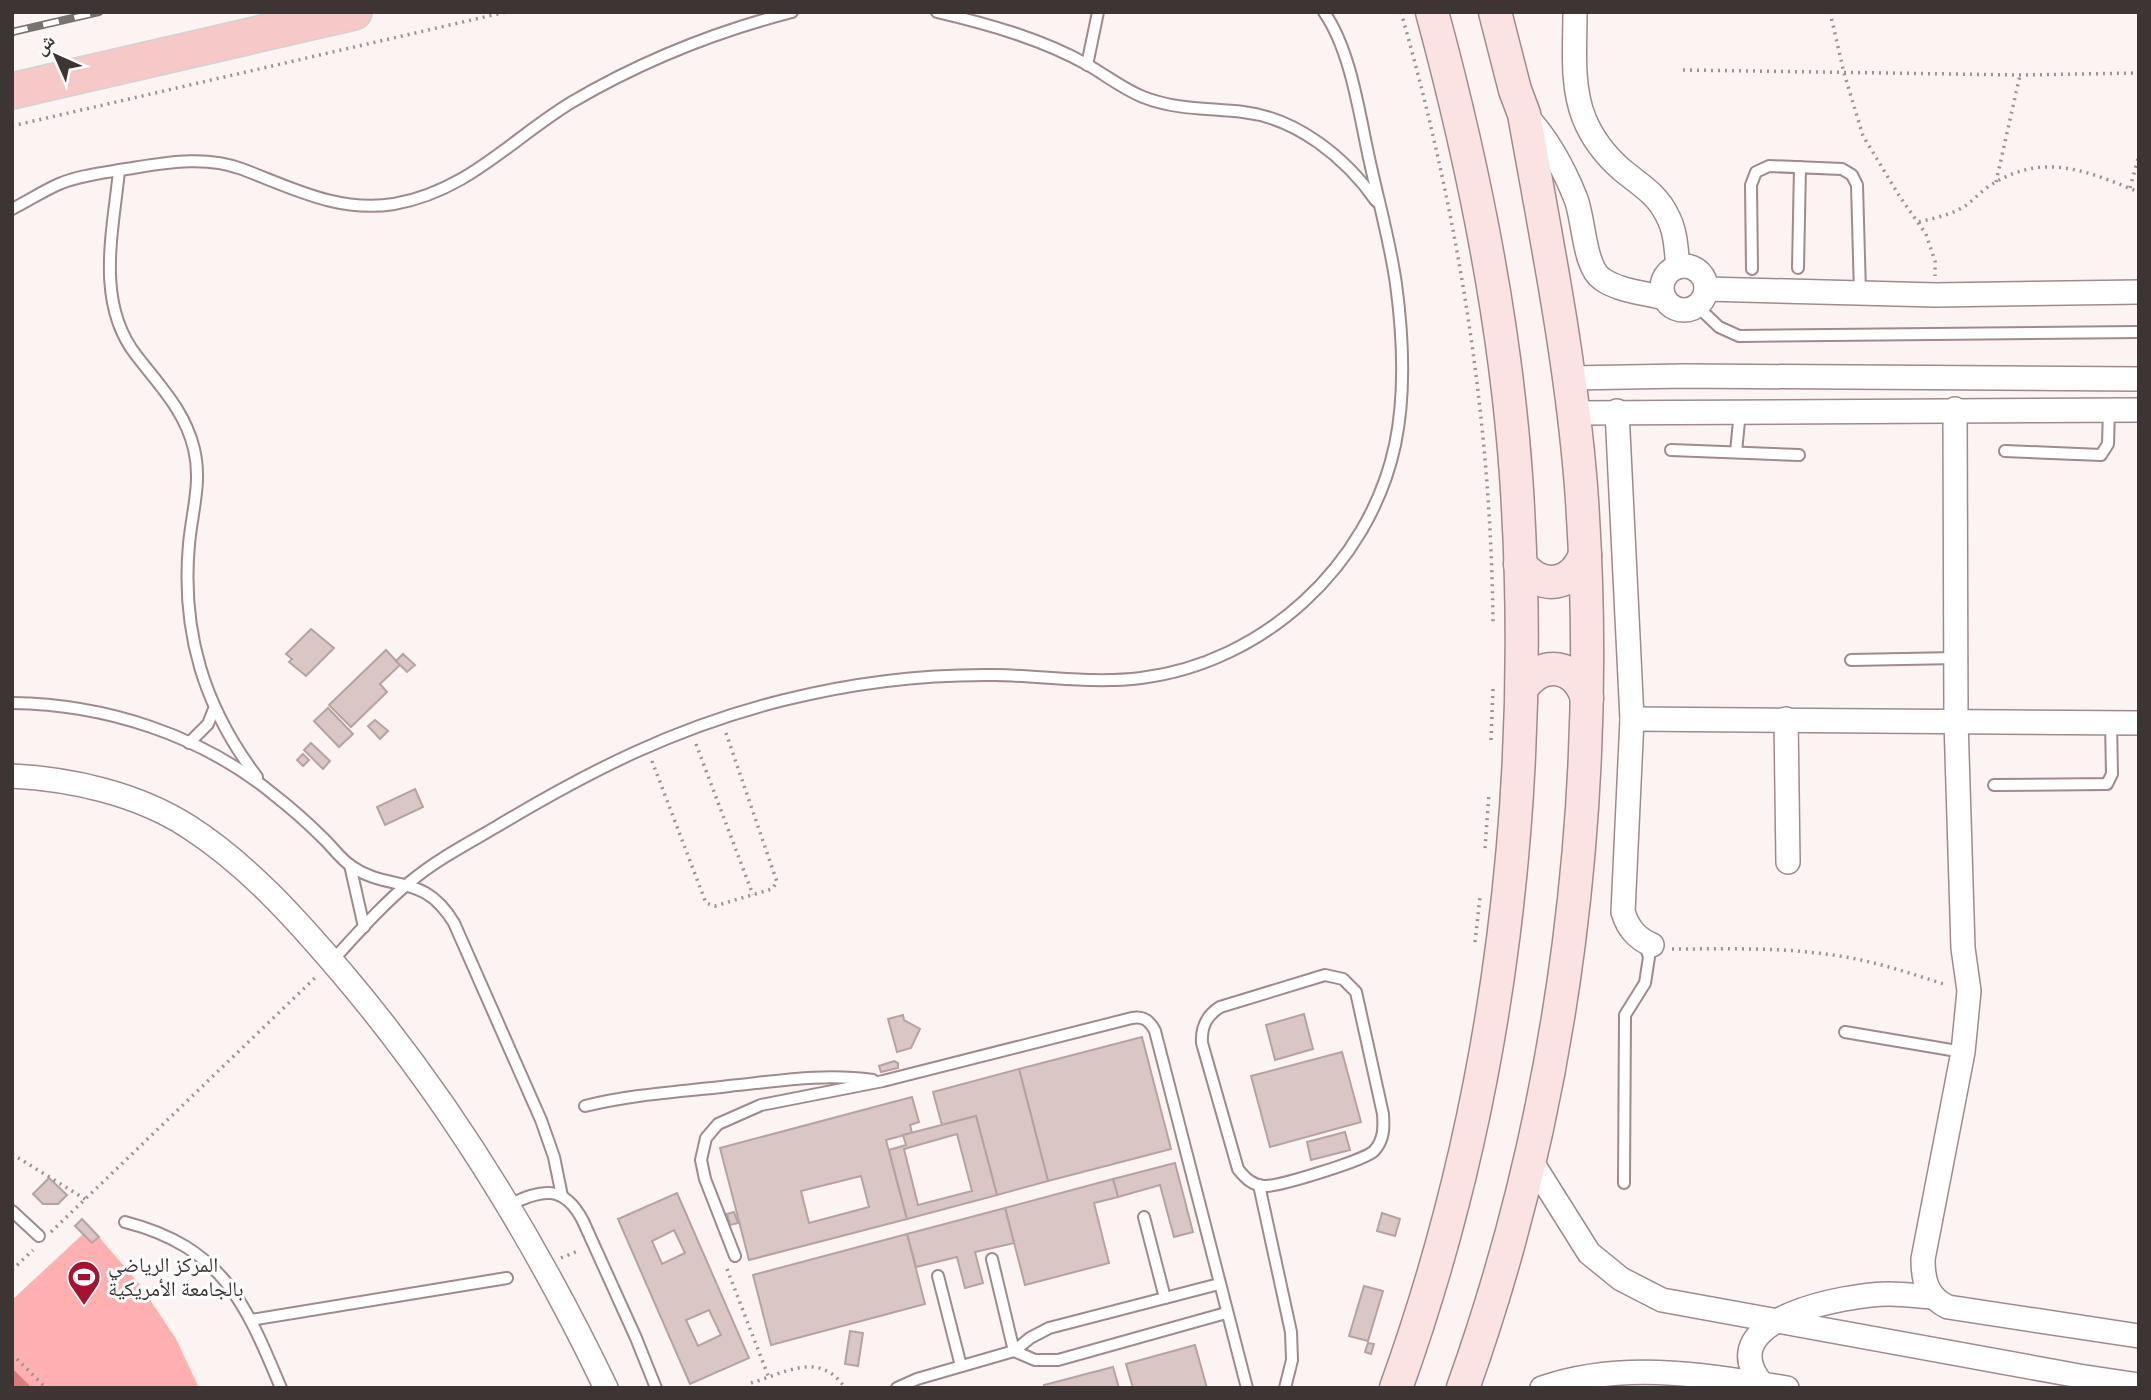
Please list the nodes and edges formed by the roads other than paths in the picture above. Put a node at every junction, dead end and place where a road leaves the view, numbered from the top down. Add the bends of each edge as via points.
1 (354, 12) edge
2 (792, 12) edge
3 (937, 12) edge
4 (1098, 12) edge
5 (1324, 12) edge
6 (1432, 12) edge
7 (1495, 12) edge
8 (1575, 12) edge
9 (1087, 65) junction
10 (12, 91) edge
11 (1524, 114) junction
12 (1800, 167) junction
13 (118, 171) junction
14 (1380, 208) junction
15 (12, 209) edge
16 (1678, 267) junction
17 (1798, 268) dead end
18 (1752, 269) dead end
19 (2139, 292) edge
20 (1860, 293) junction
21 (1664, 298) junction
22 (1701, 298) junction
23 (2139, 332) edge
24 (1685, 376) junction
25 (1569, 378) junction
26 (2139, 379) edge
27 (1955, 409) junction
28 (2109, 410) junction
29 (2139, 410) edge
30 (1617, 411) junction
31 (1686, 411) junction
32 (1740, 411) junction
33 (1574, 413) junction
34 (1671, 450) dead end
35 (2005, 451) dead end
36 (1736, 452) junction
37 (1799, 455) dead end
38 (1585, 555) junction
39 (1520, 564) junction
40 (1956, 658) junction
41 (1851, 660) dead end
42 (1507, 682) junction
43 (1587, 698) junction
44 (12, 703) edge
45 (214, 709) junction
46 (1632, 719) junction
47 (1786, 719) junction
48 (1956, 721) junction
49 (2111, 723) junction
50 (2139, 723) edge
51 (189, 743) junction
52 (12, 776) edge
53 (1994, 785) dead end
54 (263, 786) junction
55 (1788, 862) dead end
56 (350, 865) junction
57 (407, 884) junction
58 (364, 927) junction
59 (1647, 943) joint
60 (332, 961) junction
61 (1845, 1032) dead end
62 (1963, 1052) junction
63 (883, 1081) junction
64 (585, 1106) dead end
65 (1530, 1159) junction
66 (1624, 1183) dead end
67 (1259, 1185) junction
68 (562, 1196) junction
69 (509, 1205) junction
70 (12, 1211) edge
71 (1144, 1217) dead end
72 (125, 1222) dead end
73 (41, 1238) road end
74 (735, 1256) road end
75 (992, 1259) dead end
76 (938, 1276) dead end
77 (507, 1278) dead end
78 (1219, 1284) junction
79 (1932, 1297) junction
80 (1165, 1298) junction
81 (1226, 1313) junction
82 (251, 1320) junction
83 (1777, 1321) junction
84 (2139, 1336) edge
85 (1014, 1352) junction
86 (961, 1366) junction
87 (1762, 1384) junction
88 (2139, 1384) edge
89 (281, 1388) edge
90 (606, 1388) edge
91 (656, 1388) edge
92 (897, 1388) edge
93 (1247, 1388) edge
94 (1285, 1388) edge
95 (1396, 1388) edge
96 (1463, 1388) edge
97 (1542, 1388) edge
98 (1787, 1388) edge

1 - 10 main road
2 - 13 lane via 702,39 612,79 528,131 458,183 426,197 358,206 324,201 215,162
3 - 9 lane via 1010,32
4 - 9 lane
5 - 14 lane via 1353,88
6 - 39 main road via 1493,291 1516,472
7 - 11 main road
8 - 16 street via 1576,88 1585,120 1607,154 1648,189 1667,213
9 - 14 lane via 1145,98 1188,109 1245,112 1299,131 1345,164
11 - 21 street via 1537,128 1572,190 1592,270 1615,286
11 - 25 main road
12 - 17 lane
12 - 18 lane via 1762,167 1752,178
12 - 20 lane via 1842,169 1857,184
13 - 15 lane via 61,184
13 - 45 lane via 110,295 124,336 176,405 195,450 197,500 187,585 190,628
14 - 57 lane via 1399,306 1401,406 1395,446 1367,522 1319,588 1290,615 1220,657 1142,678 923,678 787,699 720,718 593,771
16 - 21 street via 1662,283
16 - 22 street via 1692,267 1702,276
19 - 20 street
20 - 22 street
21 - 22 street via 1682,310
22 - 23 lane via 1719,327 1739,336
24 - 25 street
24 - 26 street
24 - 31 street
25 - 33 main road
27 - 28 street
27 - 32 street
27 - 40 street
28 - 29 street
28 - 35 lane via 2108,444 2101,455
30 - 31 street
30 - 33 street
30 - 46 street
31 - 32 street
32 - 36 lane
33 - 38 main road
34 - 36 lane
36 - 37 lane
38 - 39 main road via 1574,573 1556,582 1535,578
38 - 43 main road
39 - 42 main road
40 - 41 lane
40 - 48 street
42 - 43 main road via 1558,669 1577,679
42 - 95 main road via 1519,764 1506,914 1485,1051 1468,1138 1422,1315
43 - 65 main road via 1571,930
44 - 51 lane via 117,717
45 - 51 lane via 208,724
45 - 54 lane
46 - 47 street
46 - 59 street via 1622,912 1630,930
47 - 48 street
47 - 55 street
48 - 49 street
48 - 62 street via 1963,948 1969,991
49 - 50 street
49 - 53 lane via 2112,774 2107,784
51 - 54 lane
52 - 60 street via 77,783 152,808 187,826 249,873
54 - 56 lane
56 - 57 lane via 377,878
56 - 58 lane
57 - 58 lane
57 - 68 lane via 430,895 454,923 541,1120
58 - 60 lane
59 - 66 lane via 1649,970 1626,1014
60 - 69 street via 425,1077
61 - 62 lane
62 - 79 street via 1923,1259 1924,1283
63 - 64 lane via 795,1078 621,1097
63 - 74 lane via 761,1105 711,1130 702,1149 702,1170
63 - 78 lane via 1132,1018 1149,1021
65 - 83 street via 1589,1253 1621,1279 1662,1300
65 - 96 main road via 1503,1265
67 - 67 lane via 1238,1169 1202,1043 1203,1026 1220,1007 1325,975 1343,979 1351,984 1359,1001 1383,1114 1382,1140 1361,1159 1277,1185
67 - 94 lane via 1291,1332 1292,1360
68 - 69 lane via 541,1192
68 - 91 lane via 583,1221
69 - 90 street
70 - 73 lane
71 - 80 lane
72 - 82 lane via 164,1234 200,1255 220,1273
75 - 85 lane
76 - 86 lane
77 - 82 lane
78 - 80 lane
78 - 81 lane
79 - 83 street via 1848,1298
79 - 84 street via 1957,1309
80 - 85 lane via 1049,1328
81 - 85 lane via 1058,1360 1035,1360
81 - 93 lane
82 - 89 lane
83 - 87 street via 1760,1331 1751,1349 1752,1368
83 - 88 street
85 - 86 lane
86 - 92 lane
87 - 97 street via 1650,1372 1569,1378
87 - 98 street

